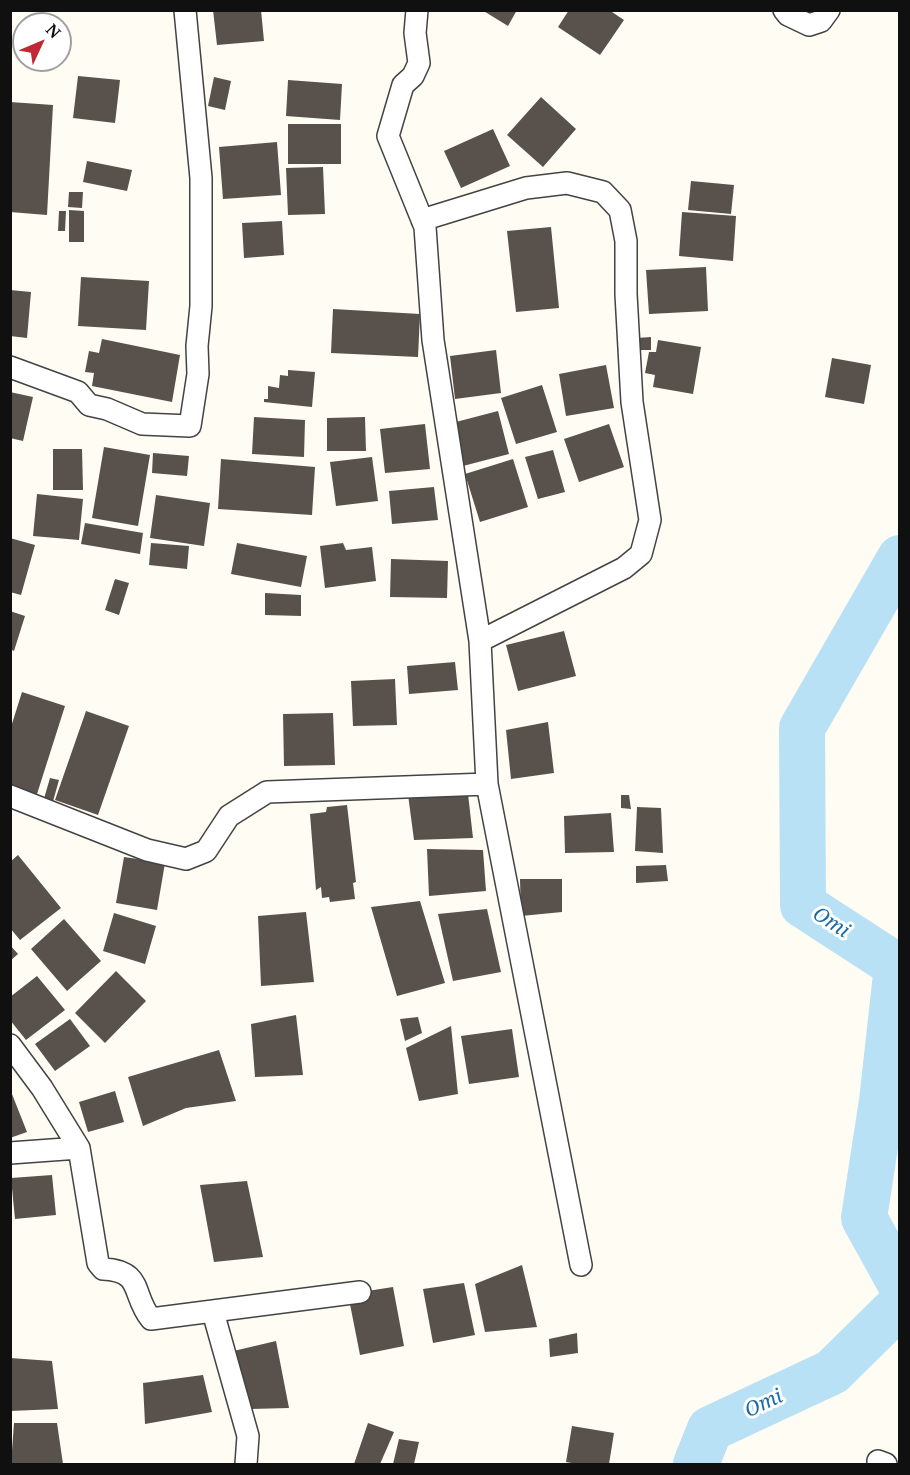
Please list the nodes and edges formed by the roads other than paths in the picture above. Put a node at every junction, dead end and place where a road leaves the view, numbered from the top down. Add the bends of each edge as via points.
1 (185, 10) edge
2 (417, 10) edge
3 (784, 10) edge
4 (829, 10) edge
5 (422, 220) junction
6 (10, 367) edge
7 (480, 641) junction
8 (487, 784) junction
9 (10, 796) edge
10 (10, 1045) edge
11 (79, 1148) junction
12 (10, 1153) edge
13 (581, 1264) dead end
14 (360, 1292) dead end
15 (213, 1312) junction
16 (246, 1464) edge

1 - 6 street via 201,188 198,374 190,426 142,424 89,405 78,393
2 - 5 street via 419,63 403,85 388,136
3 - 4 street via 808,25 821,21
5 - 7 street via 433,340
5 - 7 street via 526,188 567,183 603,192 620,210 626,241 632,402 650,520 641,554 624,568
7 - 8 street
8 - 9 street via 267,792 229,816 206,851 186,859 147,850
8 - 13 street
10 - 11 street
11 - 12 street
11 - 15 street via 98,1263 103,1269 117,1270 133,1280 151,1318
14 - 15 street
15 - 16 street via 248,1436

